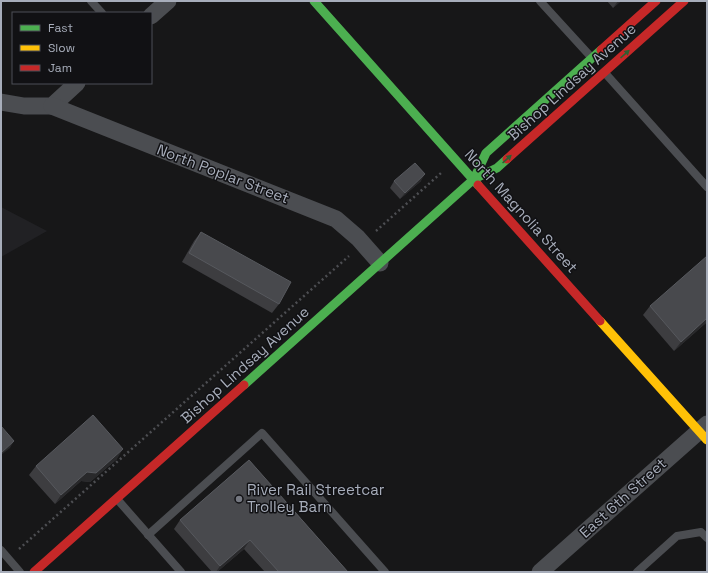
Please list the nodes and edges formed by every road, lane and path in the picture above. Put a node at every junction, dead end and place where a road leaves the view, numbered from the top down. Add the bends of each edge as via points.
1 (91, 1) edge
2 (168, 1) edge
3 (314, 1) edge
4 (540, 1) edge
5 (656, 1) edge
6 (684, 1) edge
7 (101, 12) edge
8 (152, 15) edge
9 (593, 59) junction
10 (604, 72) junction
11 (76, 84) edge
12 (1, 102) edge
13 (52, 106) junction
14 (456, 159) junction
15 (474, 179) junction
16 (707, 187) edge
17 (363, 243) junction
18 (380, 263) junction
19 (704, 432) edge
20 (116, 499) junction
21 (148, 534) junction
22 (707, 538) edge
23 (1, 550) edge
24 (8, 559) junction
25 (20, 572) edge
26 (34, 572) edge
27 (181, 572) edge
28 (385, 572) edge
29 (540, 572) edge
30 (637, 572) edge

1 - 7 lane
2 - 8 street
3 - 14 main road, North Magnolia Street
4 - 9 lane
5 - 9 main road, Bishop Lindsay Avenue
10 -> 6 main road, Bishop Lindsay Avenue
9 - 10 lane
9 - 15 main road, Bishop Lindsay Avenue via 486,153
15 -> 10 main road, Bishop Lindsay Avenue via 497,168
10 - 16 lane
11 - 13 street
12 - 13 street via 24,106
13 - 17 street, North Poplar Street via 318,210 336,219
14 - 15 main road, North Magnolia Street
14 - 17 path
15 - 18 main road, Bishop Lindsay Avenue
15 - 19 main road, North Magnolia Street
17 - 18 street, North Poplar Street
17 - 24 path
18 - 20 main road, Bishop Lindsay Avenue
19 - 29 street, East 6th Street
20 - 21 lane
20 - 26 main road, Bishop Lindsay Avenue
21 - 27 lane
21 - 28 lane via 262,433
22 - 30 lane via 701,532 677,536
23 - 24 lane
24 - 25 lane

